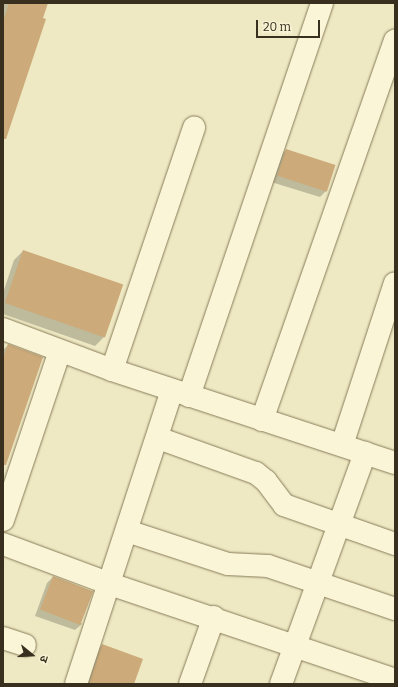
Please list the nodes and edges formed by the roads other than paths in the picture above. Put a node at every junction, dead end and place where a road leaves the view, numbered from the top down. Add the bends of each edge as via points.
1 (322, 3) edge
2 (395, 41) edge
3 (194, 128) dead end
4 (395, 283) edge
5 (3, 329) edge
6 (60, 351) junction
7 (112, 370) junction
8 (181, 393) junction
9 (262, 420) junction
10 (158, 438) junction
11 (342, 444) junction
12 (365, 453) junction
13 (395, 463) edge
14 (3, 520) edge
15 (340, 524) junction
16 (127, 531) junction
17 (3, 544) edge
18 (395, 544) edge
19 (319, 582) junction
20 (110, 584) junction
21 (395, 609) edge
22 (214, 617) junction
23 (3, 638) edge
24 (25, 645) dead end
25 (296, 646) junction
26 (395, 680) edge
27 (76, 684) edge
28 (190, 684) edge
29 (281, 684) edge

1 - 8 street
2 - 9 street
3 - 7 street
4 - 11 street
5 - 6 street
6 - 7 street
6 - 14 street
7 - 8 street
8 - 9 street
8 - 10 street
9 - 11 street
10 - 15 street via 256,473 266,481 284,505
10 - 16 street
11 - 12 street
12 - 13 street
12 - 15 street
15 - 18 street
15 - 19 street
16 - 19 street via 221,562 268,566
16 - 20 street
17 - 20 street
19 - 21 street
19 - 25 street
20 - 22 street
20 - 27 street
22 - 25 street
22 - 28 street
23 - 24 street
25 - 26 street
25 - 29 street

